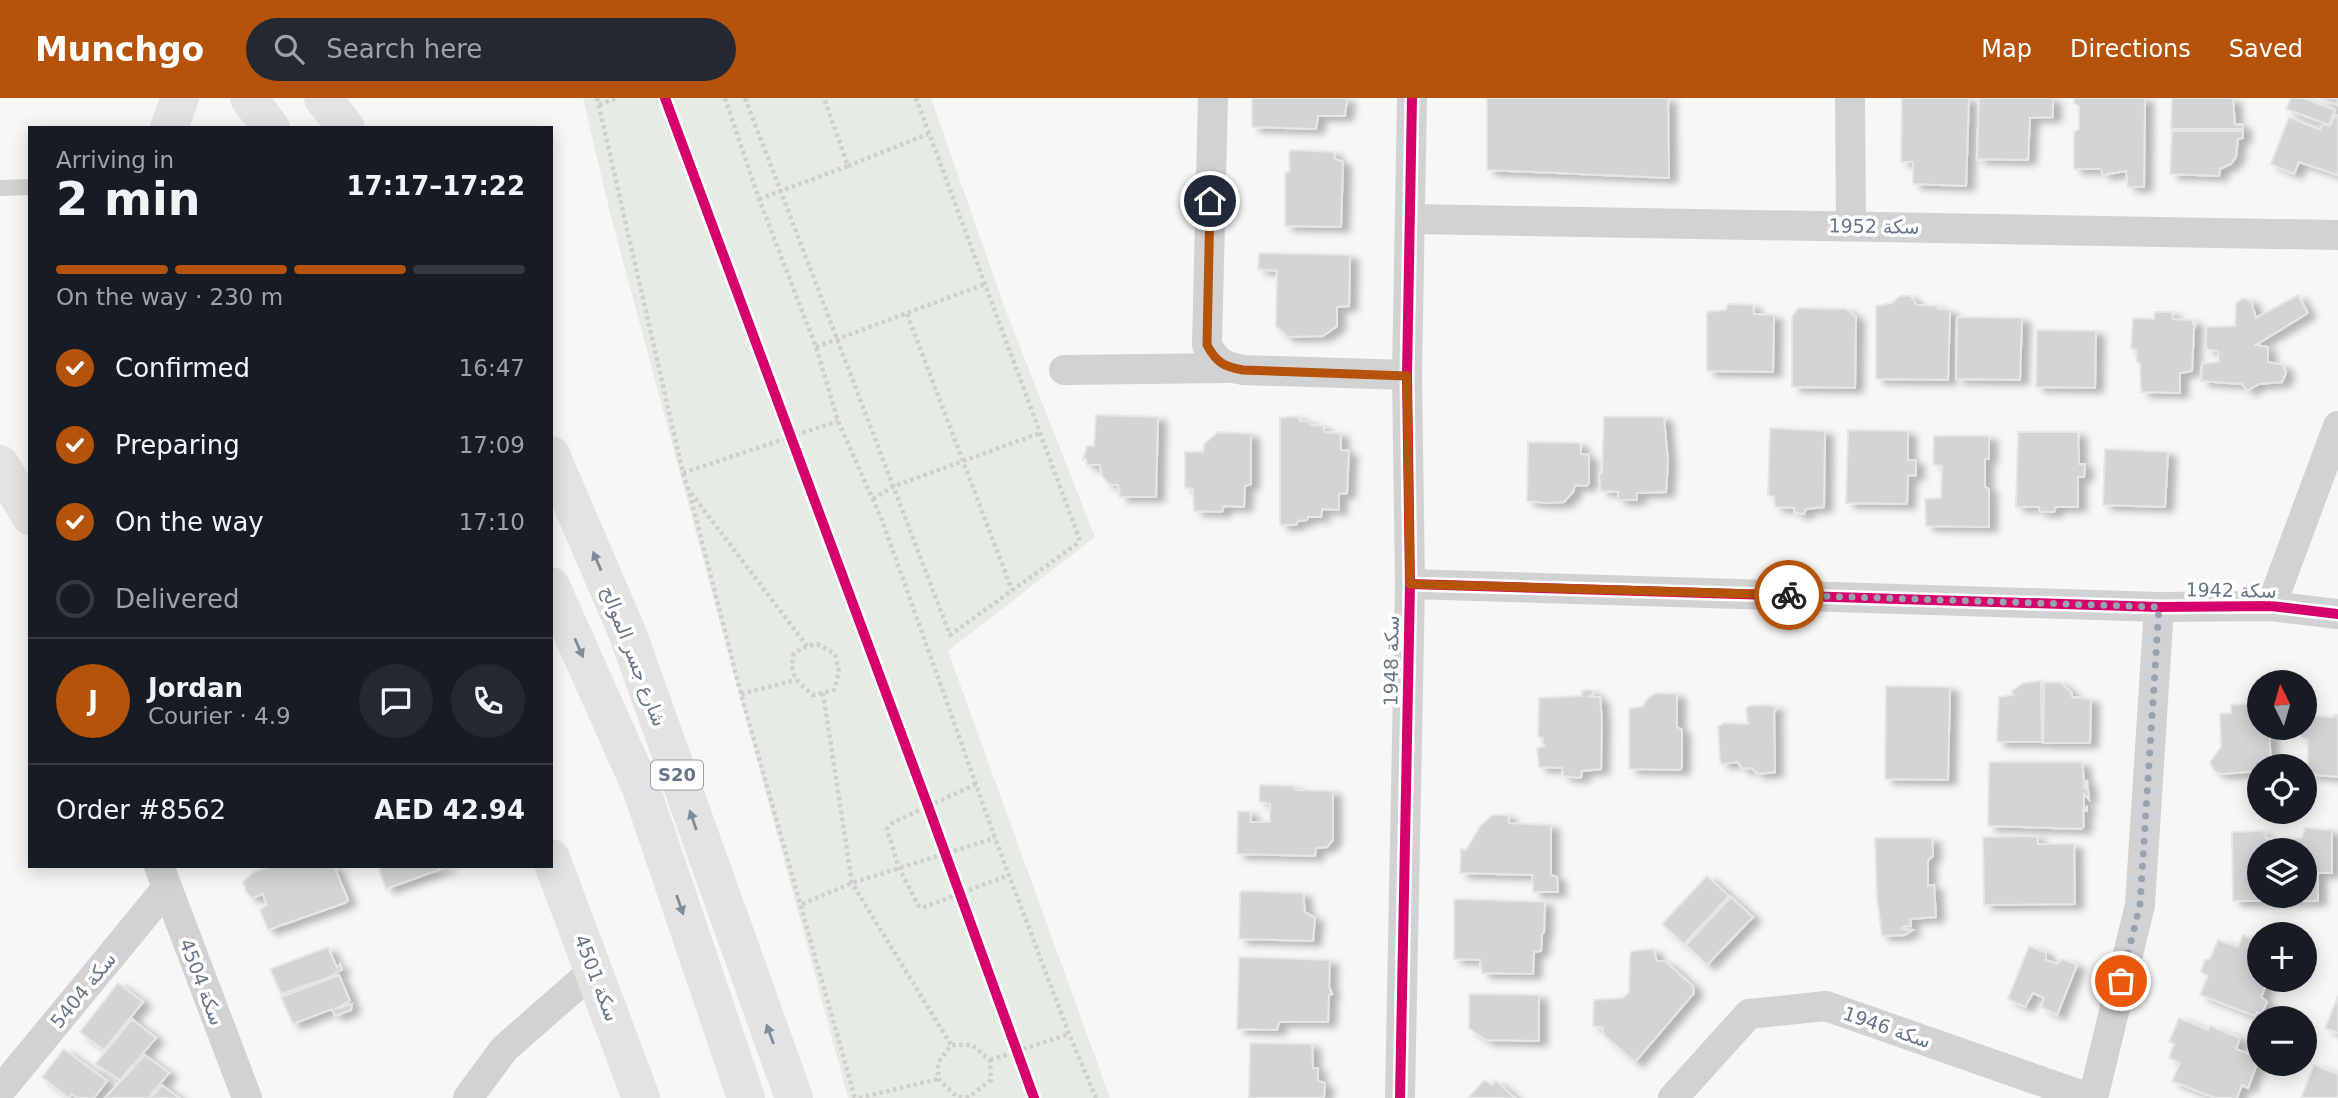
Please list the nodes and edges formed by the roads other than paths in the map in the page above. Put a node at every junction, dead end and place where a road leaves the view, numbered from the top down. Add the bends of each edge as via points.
1 (180, 98) edge
2 (249, 98) edge
3 (323, 98) edge
4 (351, 98) edge
5 (1213, 98) edge
6 (1412, 98) edge
7 (1850, 98) edge
8 (170, 126) edge
9 (270, 126) edge
10 (344, 126) edge
11 (367, 126) edge
12 (28, 187) edge
13 (0, 188) edge
14 (1410, 219) junction
15 (1851, 225) junction
16 (2338, 235) edge
17 (1227, 368) junction
18 (1064, 370) dead end
19 (1407, 376) junction
20 (2338, 426) edge
21 (553, 460) edge
22 (0, 464) edge
23 (28, 513) edge
24 (1410, 584) junction
25 (553, 590) edge
26 (2271, 606) junction
27 (2159, 607) junction
28 (2338, 614) edge
29 (553, 863) edge
30 (162, 878) edge
31 (593, 971) junction
32 (0, 1091) edge
33 (247, 1098) edge
34 (468, 1098) edge
35 (641, 1098) edge
36 (746, 1098) edge
37 (794, 1098) edge
38 (1400, 1098) edge
39 (1673, 1098) edge
40 (2091, 1098) edge

1 - 8 main road
2 - 9 main road
3 - 10 main road
4 - 11 main road
5 - 17 street via 1207,345 1214,359
6 - 14 street, سكة 1948
7 - 15 street
12 - 13 lane
14 - 15 street, سكة 1952
14 - 19 street, سكة 1948
15 - 16 street, سكة 1952
17 - 18 street
17 - 19 street
19 - 24 street, سكة 1948
20 - 26 street
37 -> 21 main road, شارع جسر الموالح / S20 via 627,632
22 - 23 main road
24 - 27 street, سكة 1942
24 - 38 street, سكة 1948
25 -> 36 main road, S20 via 641,788
26 - 27 street, سكة 1942
26 - 28 street, سكة 1942
27 - 40 street via 2140,905
29 - 31 main road, سكة 4501
30 - 32 street, سكة 5404
30 - 33 street, سكة 4504
31 - 34 street via 504,1048
31 - 35 main road, سكة 4501
39 - 40 street, سكة 1946 via 1749,1014 1826,1006

